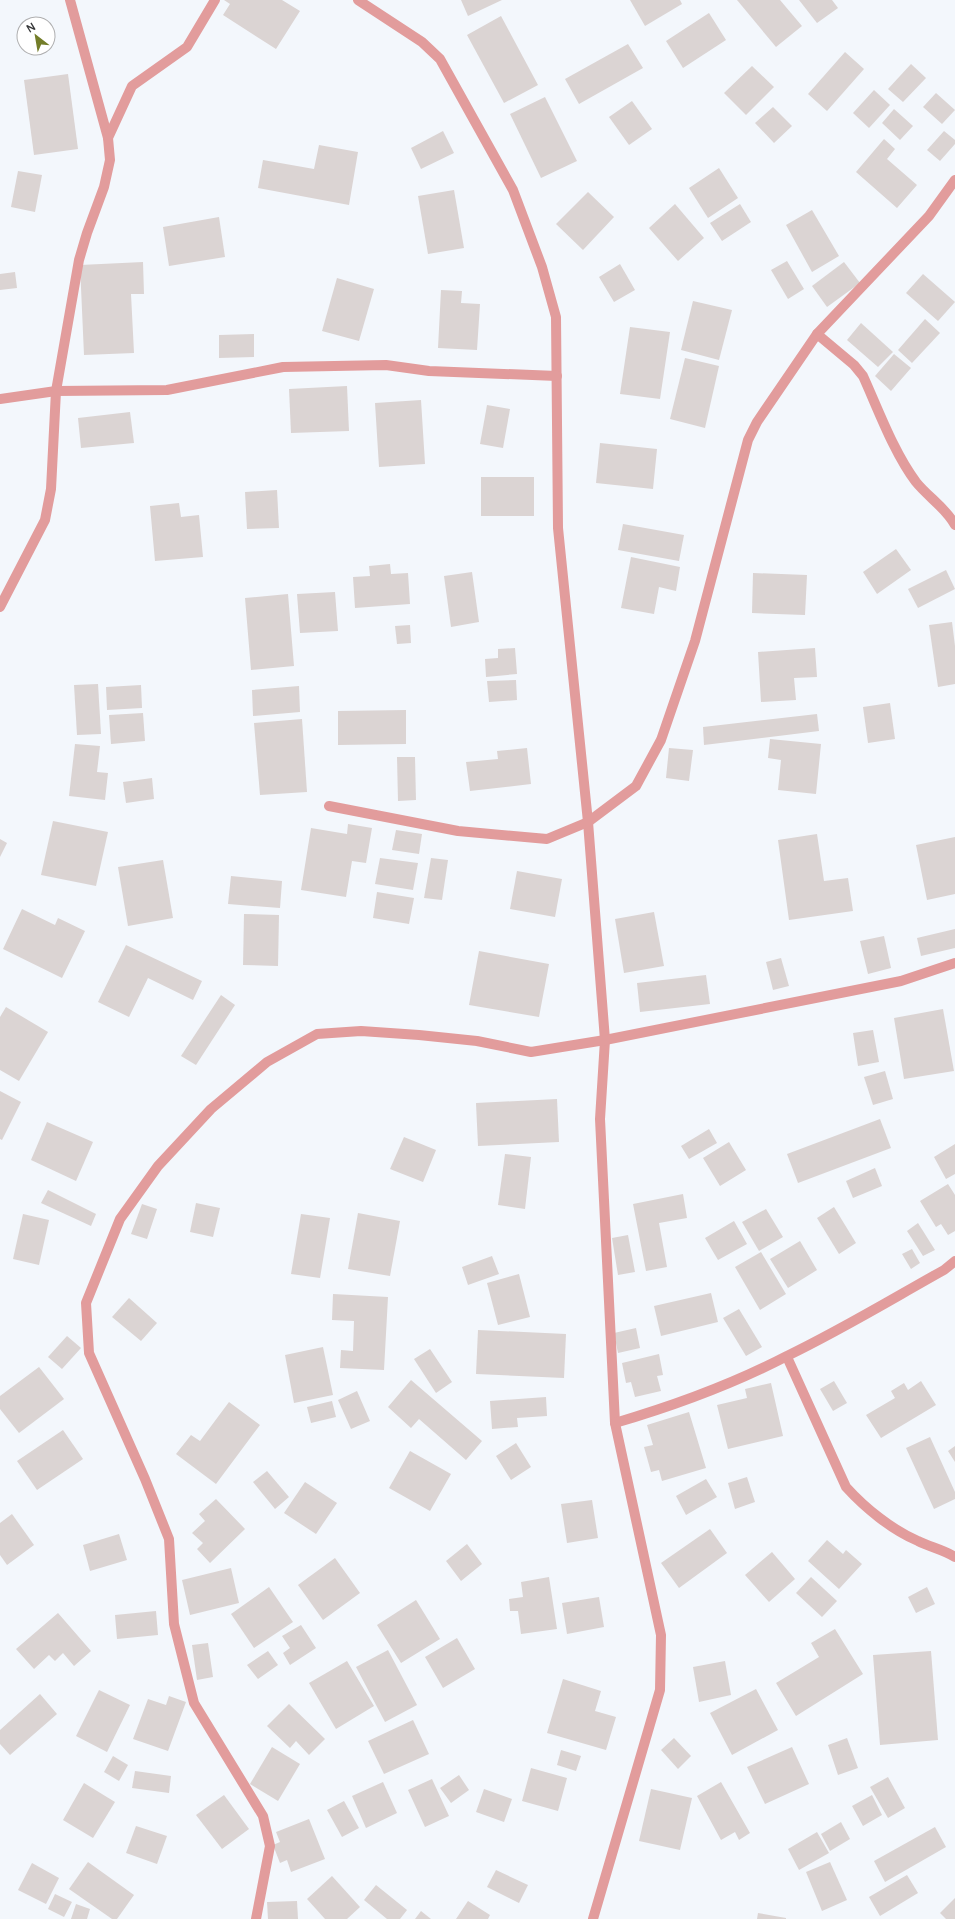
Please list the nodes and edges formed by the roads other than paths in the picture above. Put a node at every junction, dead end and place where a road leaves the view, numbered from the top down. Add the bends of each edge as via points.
1 (70, 0) edge
2 (215, 0) edge
3 (358, 0) edge
4 (108, 138) junction
5 (955, 180) edge
6 (817, 334) junction
7 (557, 376) junction
8 (56, 391) junction
9 (0, 399) edge
10 (955, 525) edge
11 (0, 607) edge
12 (329, 806) dead end
13 (588, 822) junction
14 (955, 963) edge
15 (605, 1040) junction
16 (955, 1261) edge
17 (787, 1357) junction
18 (615, 1423) junction
19 (955, 1557) edge
20 (256, 1919) edge
21 (593, 1919) edge

1 - 4 street
2 - 4 street via 187,47 132,86
3 - 7 street via 422,42 440,59 513,190 542,267 556,317
4 - 8 street via 110,160 104,187 80,260
5 - 6 street via 929,216
6 - 10 street via 854,365 863,376 905,465 917,483
6 - 13 street via 757,422 748,440 695,641 661,740 636,786
7 - 8 street via 429,371 386,364 283,367 167,390
7 - 13 street via 558,528
8 - 9 street
8 - 11 street via 50,489 45,520
12 - 13 street via 458,831 547,839
13 - 15 street
14 - 15 street via 901,980
15 - 18 street via 600,1119
15 - 20 street via 531,1052 477,1041 419,1035 361,1031 317,1034 266,1062 211,1109 158,1166 120,1218 86,1303 89,1353 145,1479 168,1539 174,1624 194,1703 263,1816 270,1846
16 - 17 street via 944,1270
17 - 18 street via 655,1411
17 - 19 street via 846,1487 860,1503 890,1525 916,1541
18 - 21 street via 661,1635 660,1690

